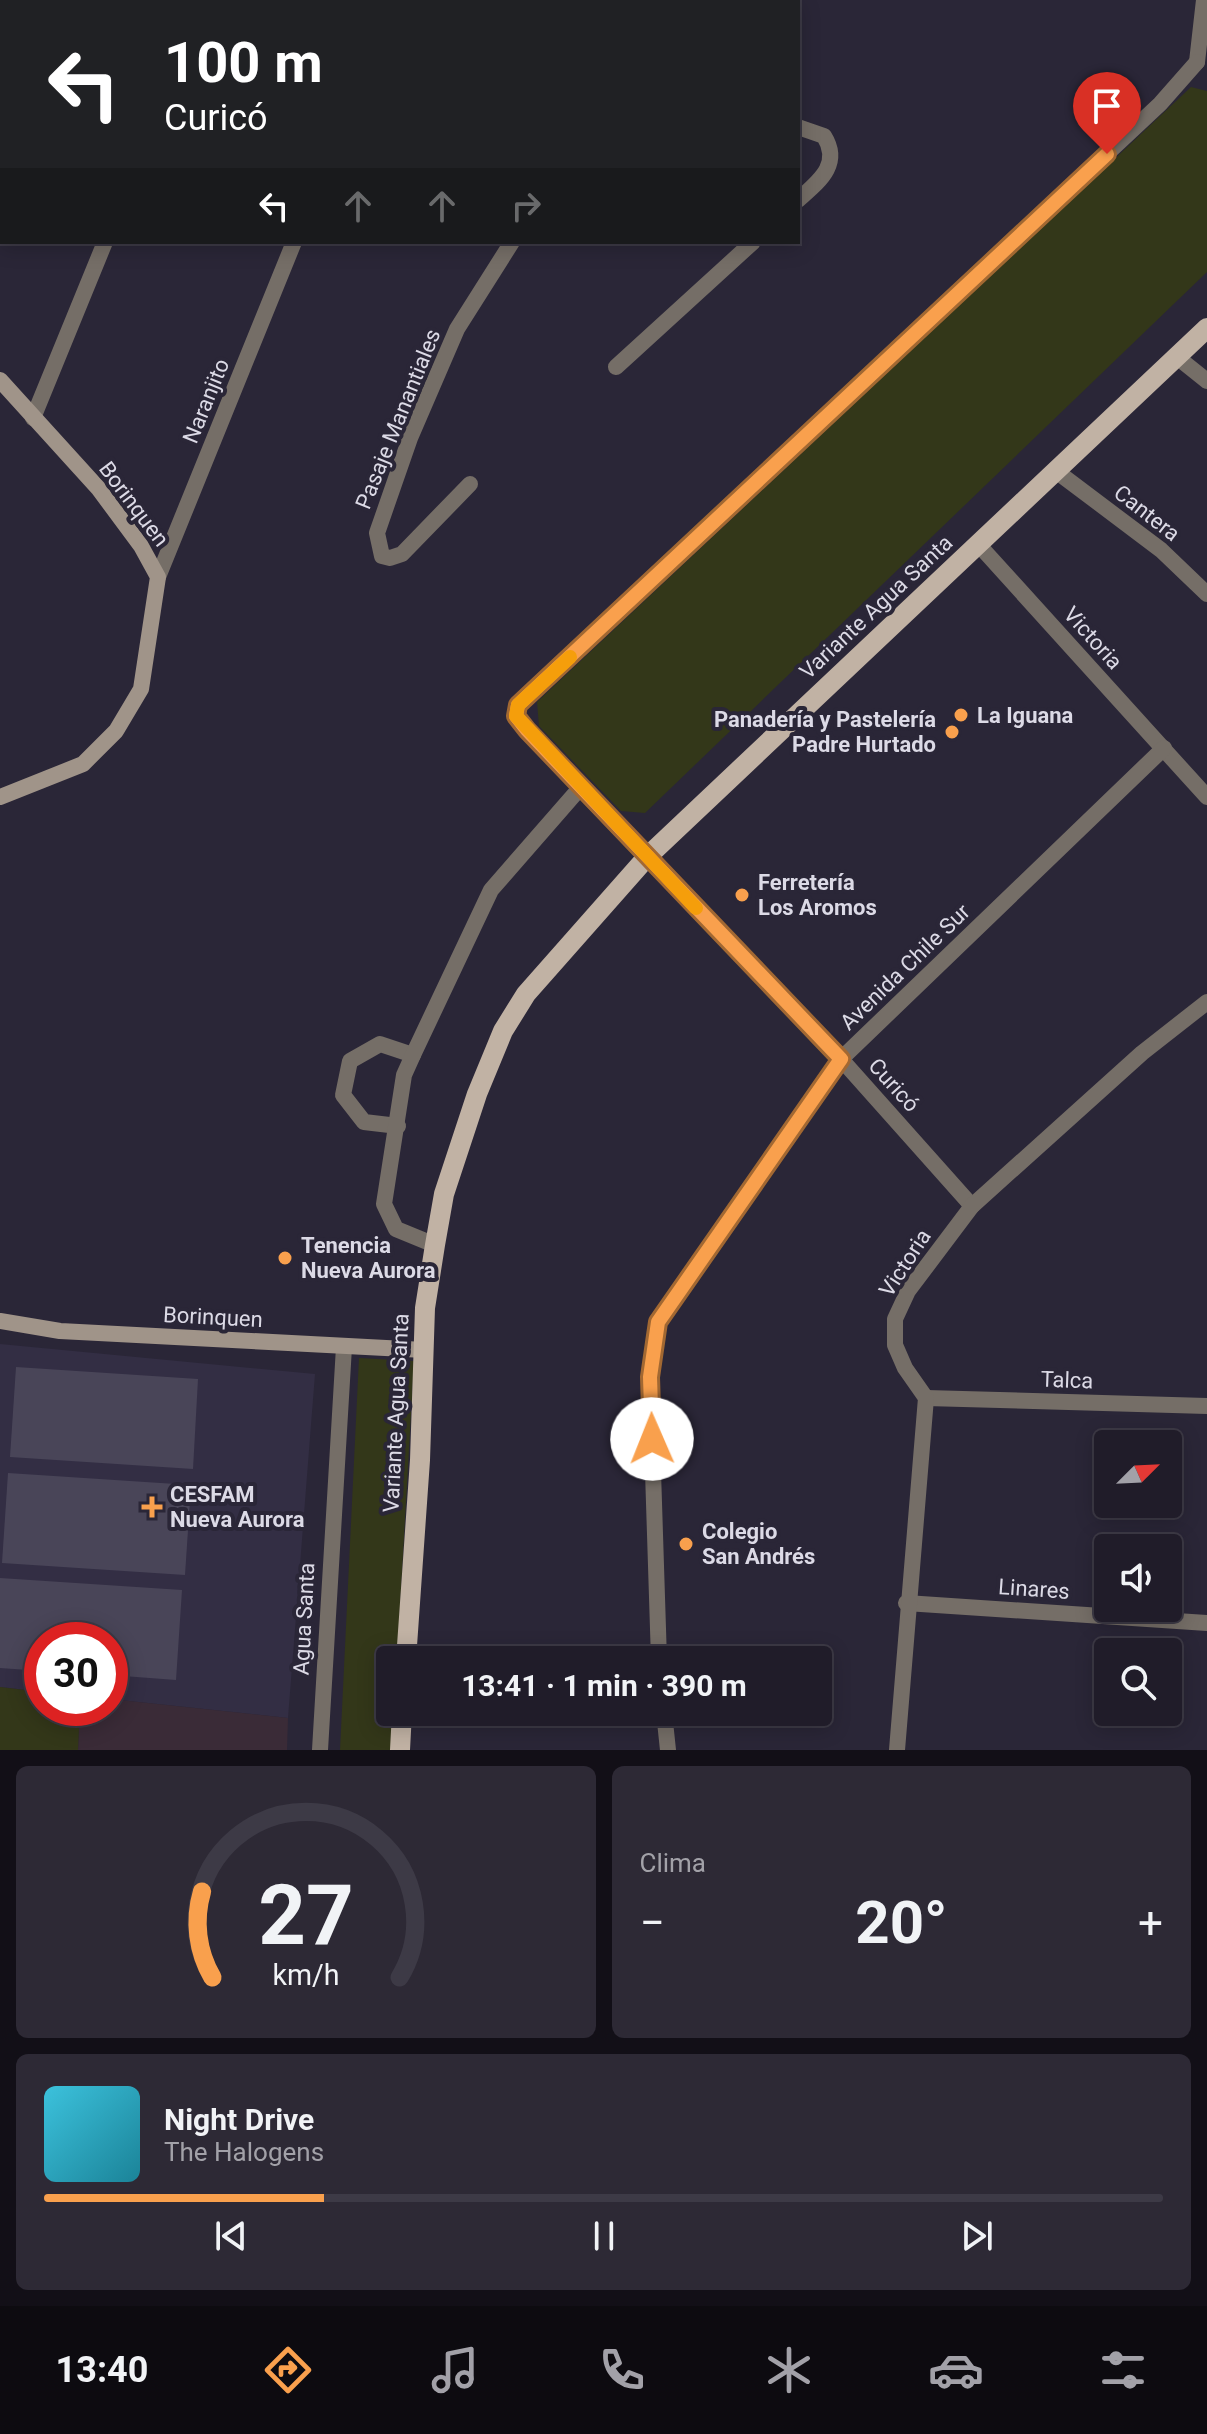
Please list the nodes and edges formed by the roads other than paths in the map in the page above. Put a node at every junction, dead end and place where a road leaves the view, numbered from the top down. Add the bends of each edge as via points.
1 (1204, 0) edge
2 (1202, 67) edge
3 (800, 128) edge
4 (800, 198) edge
5 (104, 244) edge
6 (293, 244) edge
7 (511, 244) edge
8 (751, 244) edge
9 (1207, 328) edge
10 (1177, 357) junction
11 (616, 367) dead end
12 (0, 380) edge
13 (1207, 381) edge
14 (33, 418) junction
15 (1056, 471) junction
16 (470, 484) dead end
17 (978, 544) junction
18 (158, 577) junction
19 (1207, 594) edge
20 (1164, 748) junction
21 (580, 788) junction
22 (0, 797) edge
23 (1207, 797) edge
24 (647, 857) junction
25 (1207, 1002) edge
26 (413, 1055) junction
27 (841, 1059) junction
28 (398, 1126) junction
29 (972, 1206) junction
30 (435, 1245) junction
31 (0, 1321) edge
32 (344, 1347) junction
33 (424, 1350) junction
34 (926, 1398) junction
35 (1207, 1406) edge
36 (906, 1603) junction
37 (1207, 1623) edge
38 (407, 1646) edge
39 (659, 1646) edge
40 (401, 1726) edge
41 (665, 1726) edge
42 (320, 1750) edge
43 (400, 1750) edge
44 (668, 1750) edge
45 (897, 1750) edge

1 - 2 street
2 - 21 street, Curicó via 518,705 516,716
3 - 4 street via 824,136 831,154 827,172
5 - 14 street
6 - 18 street, Naranjito
7 - 16 street, Pasaje Manantiales via 457,329 410,438 377,533 382,556 402,554
8 - 11 street
9 - 10 main road
10 - 13 street
10 - 15 main road, Variante Agua Santa
12 - 14 street, Borinquen
14 - 18 street, Borinquen via 98,488
15 - 17 main road, Variante Agua Santa
15 - 19 street, Cantera via 1161,550
17 - 20 street, Victoria
17 - 24 main road, Variante Agua Santa
18 - 22 street, Borinquen via 141,689 116,731 83,764
20 - 23 street, Victoria
20 - 27 street, Avenida Chile Sur
21 - 24 street, Curicó
21 - 26 street via 491,890
24 - 27 street, Curicó
24 - 30 main road, Variante Agua Santa via 526,994 503,1031 444,1194
25 - 29 street, Victoria via 1142,1053
26 - 28 street via 404,1075
26 - 28 street via 380,1044 350,1061 343,1095 364,1122
27 - 29 street, Curicó
27 - 39 street, Avenida Chile Sur via 658,1322 650,1377
28 - 30 street via 384,1204 396,1229
29 - 34 street, Victoria via 908,1291 895,1319 895,1345
30 - 33 main road, Variante Agua Santa
31 - 32 street, Borinquen via 60,1331
32 - 33 street, Borinquen
32 - 42 street, Agua Santa
33 - 38 main road, Variante Agua Santa
34 - 35 street, Talca
34 - 36 street
36 - 37 street, Linares
36 - 45 street
40 - 43 main road
41 - 44 street

